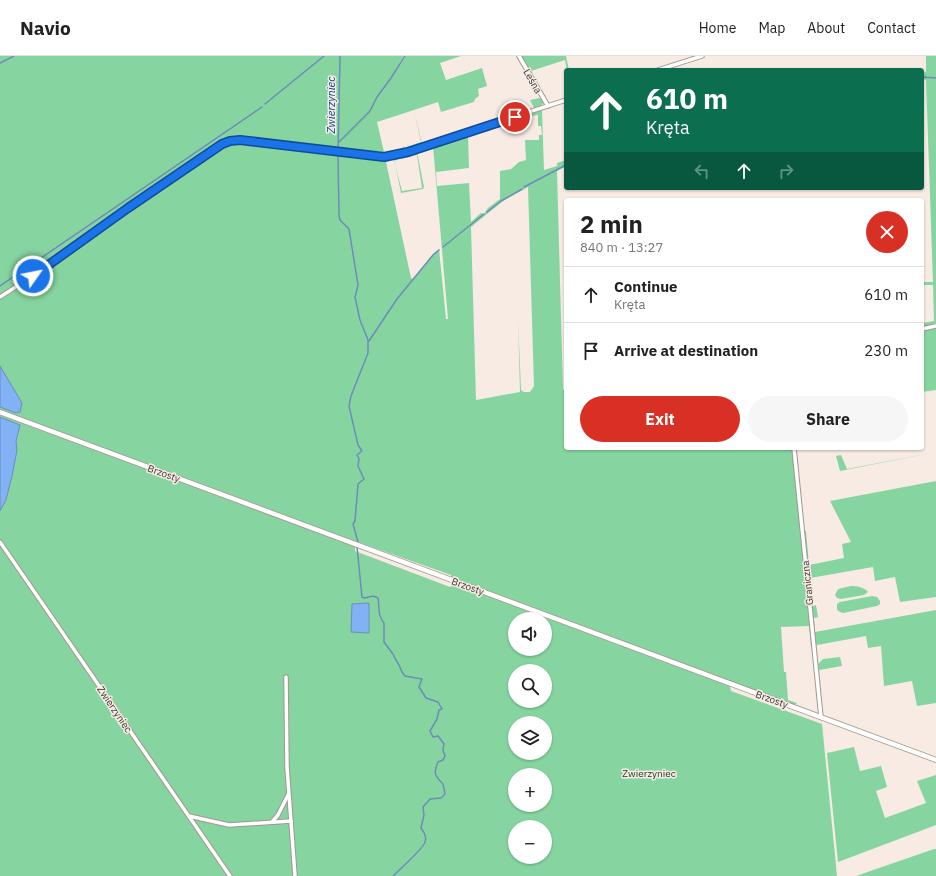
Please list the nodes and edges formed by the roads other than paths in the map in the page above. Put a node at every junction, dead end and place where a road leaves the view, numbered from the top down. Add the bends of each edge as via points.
1 (519, 56) edge
2 (702, 56) edge
3 (664, 68) edge
4 (564, 101) edge
5 (548, 106) junction
6 (0, 297) edge
7 (936, 326) edge
8 (924, 329) edge
9 (0, 412) edge
10 (794, 450) edge
11 (0, 542) edge
12 (286, 677) dead end
13 (821, 717) junction
14 (936, 760) edge
15 (288, 795) junction
16 (189, 816) junction
17 (291, 821) junction
18 (272, 822) junction
19 (230, 876) edge
20 (295, 876) edge

1 - 5 street, Leśna
2 - 3 street
4 - 5 street
5 - 6 street via 390,156 378,157 240,140 226,142
7 - 8 street
9 - 13 street, Brzosty
10 - 13 street, Graniczna
11 - 16 street, Zwierzyniec
12 - 15 street
13 - 14 street, Brzosty
15 - 17 street
15 - 18 street
16 - 18 street via 229,825
16 - 19 street, Zwierzyniec
17 - 18 street
17 - 20 street

